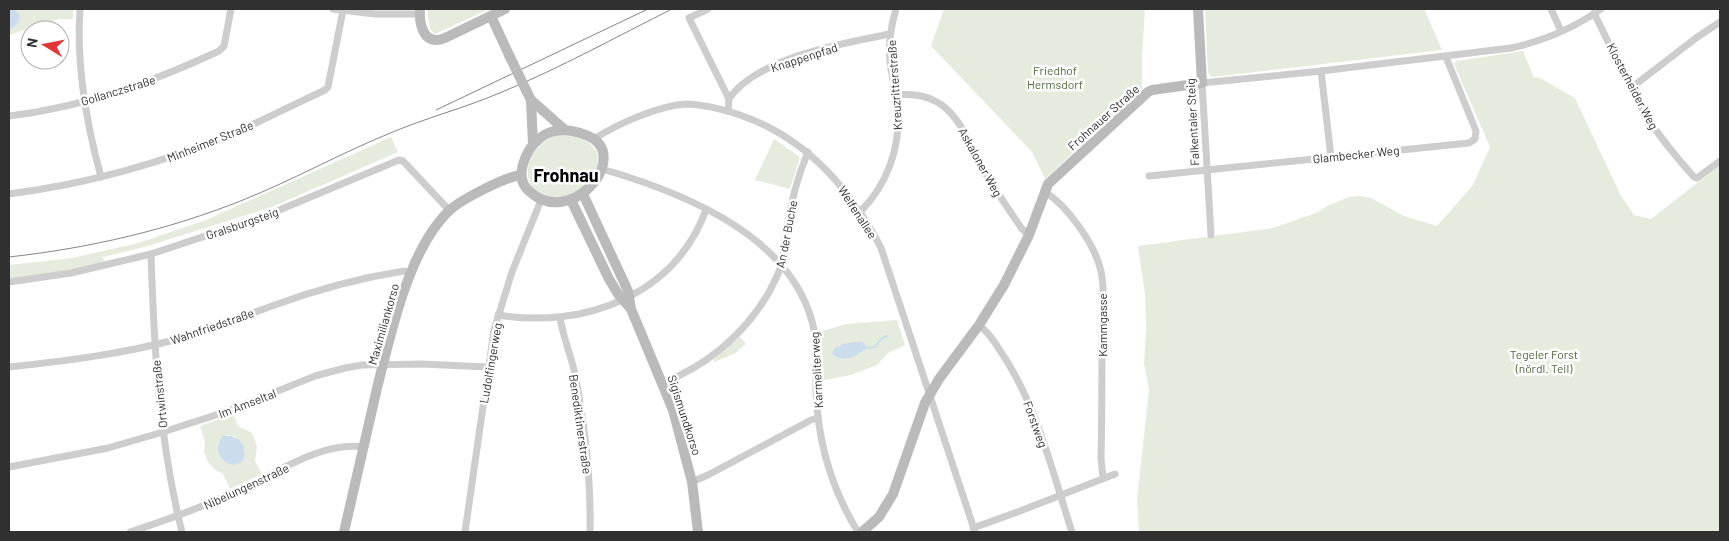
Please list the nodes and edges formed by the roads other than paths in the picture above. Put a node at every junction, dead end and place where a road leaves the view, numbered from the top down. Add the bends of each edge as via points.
1 (80, 9) edge
2 (231, 9) edge
3 (333, 9) edge
4 (505, 9) edge
5 (708, 9) edge
6 (896, 9) edge
7 (1198, 9) edge
8 (1550, 9) edge
9 (343, 10) junction
10 (1598, 11) edge
11 (420, 12) edge
12 (490, 16) junction
13 (1720, 22) edge
14 (1561, 31) junction
15 (890, 34) junction
16 (1446, 56) junction
17 (1321, 71) junction
18 (1202, 83) junction
19 (1631, 88) junction
20 (528, 95) junction
21 (896, 95) junction
22 (729, 99) junction
23 (84, 102) junction
24 (728, 111) junction
25 (9, 116) edge
26 (565, 130) junction
27 (594, 139) junction
28 (534, 144) junction
29 (808, 152) junction
30 (1330, 157) junction
31 (1720, 161) edge
32 (602, 169) junction
33 (1207, 170) junction
34 (521, 174) junction
35 (1149, 176) dead end
36 (101, 177) junction
37 (1045, 192) junction
38 (9, 194) edge
39 (584, 194) junction
40 (541, 200) junction
41 (571, 200) junction
42 (450, 210) junction
43 (706, 210) junction
44 (860, 212) junction
45 (1029, 235) junction
46 (1211, 235) dead end
47 (151, 254) junction
48 (781, 265) junction
49 (411, 273) junction
50 (9, 282) edge
51 (626, 298) junction
52 (498, 316) junction
53 (560, 318) junction
54 (979, 325) junction
55 (154, 345) junction
56 (383, 365) junction
57 (9, 366) edge
58 (488, 367) junction
59 (662, 383) junction
60 (929, 394) junction
61 (818, 418) junction
62 (164, 432) junction
63 (363, 447) junction
64 (9, 467) edge
65 (1115, 474) dead end
66 (1103, 478) junction
67 (692, 482) junction
68 (1060, 495) junction
69 (178, 516) junction
70 (974, 530) edge
71 (865, 531) edge
72 (130, 532) edge
73 (182, 532) edge
74 (344, 532) edge
75 (466, 532) edge
76 (590, 532) edge
77 (698, 532) edge
78 (1072, 532) edge

1 - 23 street via 79,51
2 - 23 street, Gollanczstraße via 223,49 151,81
3 - 9 street
4 - 12 street
5 - 22 street via 689,18
6 - 15 street, Kreuzritterstraße
7 - 18 street, Falkentaler Steig
8 - 14 street
9 - 11 street via 375,14
9 - 36 street, Minheimer Straße via 329,84 325,90 205,145
10 - 14 street, Frohnauer Straße
10 - 19 street, Klosterheider Weg
11 - 12 street via 425,35 436,41
12 - 20 street, bridge
13 - 19 street
14 - 16 street, Frohnauer Straße via 1511,48
15 - 21 street, Kreuzritterstraße via 890,60
15 - 22 street, Knappenpfad via 809,53 766,69 745,81
16 - 17 street, Frohnauer Straße
16 - 30 street, Glambecker Weg via 1476,131 1474,141
17 - 18 street, Frohnauer Straße
17 - 30 street
18 - 33 street, Falkentaler Steig
18 - 37 street, Frohnauer Straße via 1148,92 1048,184
19 - 31 street, Klosterheider Weg via 1656,131 1694,177 1701,176
20 - 26 street
20 - 28 street
21 - 44 street, Kreuzritterstraße via 898,127 891,165 876,193
21 - 45 street, Askaloner Weg via 930,98 956,117 992,185
22 - 24 street
23 - 25 street, Gollanczstraße
23 - 36 street
24 - 27 street, Welfenallee via 700,105 673,106 648,112
24 - 29 street, Welfenallee via 782,134
26 - 27 street
26 - 28 street via 550,132
27 - 32 street via 602,151
28 - 34 street
29 - 44 street, Welfenallee via 832,174
29 - 48 street, An der Buche via 792,202
30 - 33 street, Glambecker Weg
32 - 39 street
32 - 43 street, Karmeliterweg via 655,187
33 - 35 street, Glambecker Weg
33 - 46 street, Falkentaler Steig
34 - 40 street via 527,190
34 - 42 street, Maximiliankorso via 469,197
36 - 38 street, Minheimer Straße
37 - 45 street, Frohnauer Straße
37 - 66 street, Kammgasse via 1083,232 1101,272
39 - 41 street
39 - 51 street, Sigismundkorso via 622,276
40 - 41 street via 557,203
40 - 52 street, Ludolfingerweg
41 - 51 street via 609,279
42 - 47 street, Gralsburgsteig via 400,160 274,213
42 - 49 street, Maximiliankorso via 432,232
43 - 48 street, Karmeliterweg via 738,227
43 - 51 street via 681,256 657,279
44 - 60 street, Welfenallee via 881,248
45 - 54 street, Frohnauer Straße
47 - 50 street, Gralsburgsteig via 71,273
47 - 55 street, Ortwinstraße
48 - 59 street, An der Buche via 757,310 732,341 698,366
48 - 61 street, Karmeliterweg via 802,295 816,336
49 - 55 street, Wahnfriedstraße via 390,273 334,286
49 - 56 street, Maximiliankorso
51 - 53 street via 588,313
51 - 59 street, Sigismundkorso
52 - 53 street via 536,320
52 - 58 street, Ludolfingerweg
53 - 76 street, Benediktinerstraße via 583,423
54 - 60 street, Frohnauer Straße
54 - 68 street, Forstweg via 991,337 1024,391
55 - 57 street, Wahnfriedstraße via 85,358
55 - 62 street, Ortwinstraße
56 - 58 street, Im Amseltal
56 - 62 street, Im Amseltal via 344,368 315,376
56 - 63 street, Maximiliankorso
58 - 75 street, Ludolfingerweg
59 - 67 street, Sigismundkorso
60 - 70 street, Welfenallee
60 - 71 street, Frohnauer Straße via 893,494 879,517
61 - 67 street
61 - 71 street, Karmeliterweg via 839,495
62 - 64 street, Im Amseltal via 108,448
62 - 69 street, Ortwinstraße
63 - 69 street, Nibelungenstraße via 340,448 310,456
63 - 74 street, Maximiliankorso
65 - 66 street
66 - 68 street
67 - 77 street, Sigismundkorso
68 - 70 street
68 - 78 street, Forstweg
69 - 72 street, Nibelungenstraße
69 - 73 street, Ortwinstraße

